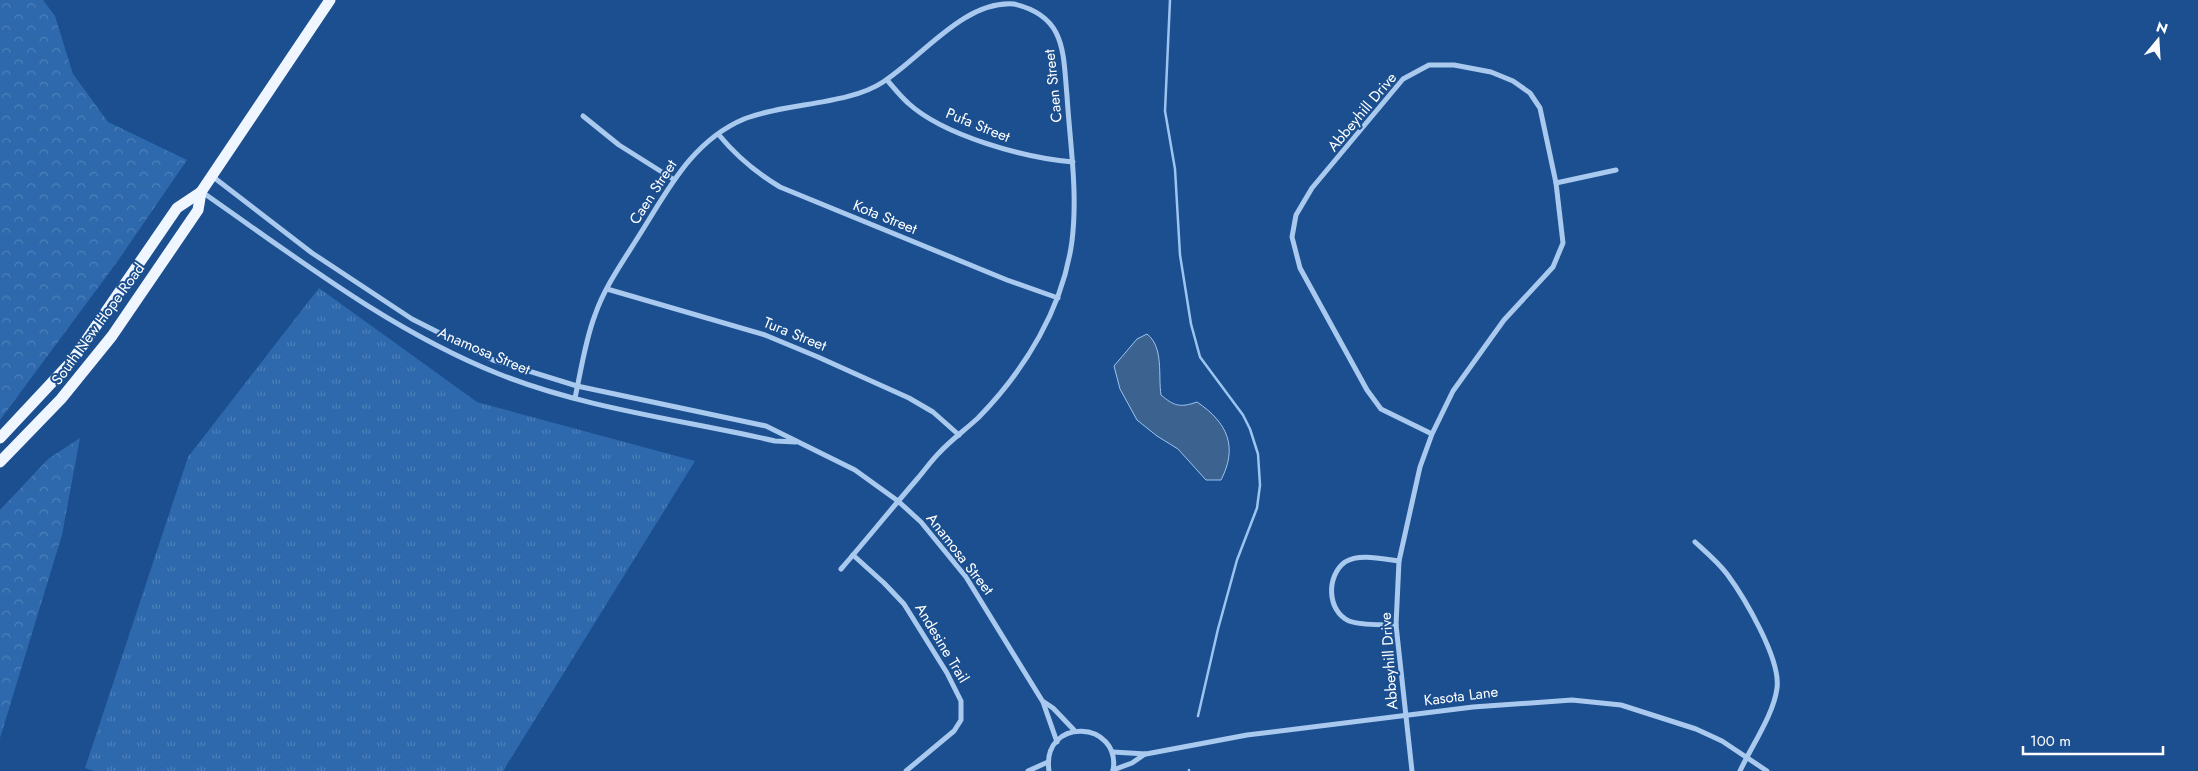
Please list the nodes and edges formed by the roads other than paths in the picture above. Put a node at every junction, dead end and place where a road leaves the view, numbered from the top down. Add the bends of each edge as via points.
1 (330, 0) edge
2 (887, 80) junction
3 (583, 116) dead end
4 (719, 135) junction
5 (1073, 162) junction
6 (1616, 170) dead end
7 (211, 176) junction
8 (673, 179) junction
9 (1556, 183) junction
10 (201, 192) junction
11 (607, 289) junction
12 (1058, 298) junction
13 (577, 386) junction
14 (575, 398) junction
15 (1432, 434) junction
16 (959, 435) junction
17 (0, 438) edge
18 (796, 442) junction
19 (0, 462) edge
20 (898, 501) junction
21 (1695, 542) dead end
22 (852, 555) junction
23 (1399, 561) junction
24 (841, 569) dead end
25 (1396, 624) junction
26 (1043, 702) junction
27 (1405, 715) junction
28 (1074, 730) junction
29 (1057, 742) junction
30 (1113, 752) junction
31 (1146, 754) junction
32 (1747, 756) junction
33 (1048, 762) junction
34 (906, 771) edge
35 (1028, 771) edge
36 (1049, 771) edge
37 (1113, 771) edge
38 (1412, 771) edge
39 (1740, 771) edge
40 (1767, 771) edge

1 - 7 main road, South New Hope Road
2 - 4 street, Caen Street via 862,92 743,120
2 - 5 street, Pufa Street via 909,103 939,122 1014,153
2 - 5 street, Caen Street via 954,21 975,9 995,2 1029,8 1047,20 1057,32 1064,54
3 - 8 street via 618,145
4 - 8 street, Caen Street via 694,155
4 - 12 street, Kota Street via 740,159 780,187
5 - 12 street, Caen Street via 1072,242
6 - 9 street
7 - 10 main road, South New Hope Road
7 - 13 street, Anamosa Street via 312,253 412,319 493,360
8 - 11 street, Caen Street
9 - 15 street, Abbeyhill Drive via 1563,243 1552,267 1504,320 1477,356 1453,392
9 - 15 street, Abbeyhill Drive via 1540,108 1530,93 1513,80 1491,72 1454,65 1429,65 1403,79 1312,188 1296,215 1292,237 1300,268 1367,390 1381,409
10 - 14 street, Anamosa Street via 428,342 500,374
10 - 17 main road, South New Hope Road via 177,208 72,360
10 - 19 main road, South New Hope Road via 198,210 112,336 62,400
11 - 13 street, Caen Street via 594,316
11 - 16 street, Tura Street via 765,335 909,398 933,412
12 - 16 street, Caen Street via 1029,355 1007,386
13 - 14 street, Caen Street
13 - 18 street, Anamosa Street via 766,426
14 - 18 street, Anamosa Street via 775,441
15 - 23 street, Abbeyhill Drive via 1410,503
16 - 20 street, Caen Street via 937,454
18 - 20 street, Anamosa Street via 855,470
20 - 22 street, Caen Street
20 - 26 street, Anamosa Street via 966,577
21 - 32 street via 1727,574 1766,641 1774,662 1778,687
22 - 24 street, Caen Street
22 - 34 street, Andesine Trail via 904,604 961,701 961,720 954,732
23 - 25 street, Abbeyhill Drive
23 - 25 street via 1362,558 1346,561 1331,583 1332,599 1338,611 1349,621
25 - 27 street, Abbeyhill Drive
26 - 28 street, Anamosa Street
26 - 29 street, Anamosa Street
27 - 31 street, Kasota Lane via 1246,735
27 - 32 street, Kasota Lane via 1525,702 1572,700 1621,705 1696,729
27 - 38 street, Abbeyhill Drive
28 - 29 street
28 - 30 street via 1094,734
29 - 33 street
30 - 31 street, Kasota Lane
30 - 37 street, Kasota Lane
31 - 37 street, Kasota Lane
32 - 39 street
32 - 40 street, Kasota Lane
33 - 35 street
33 - 36 street

